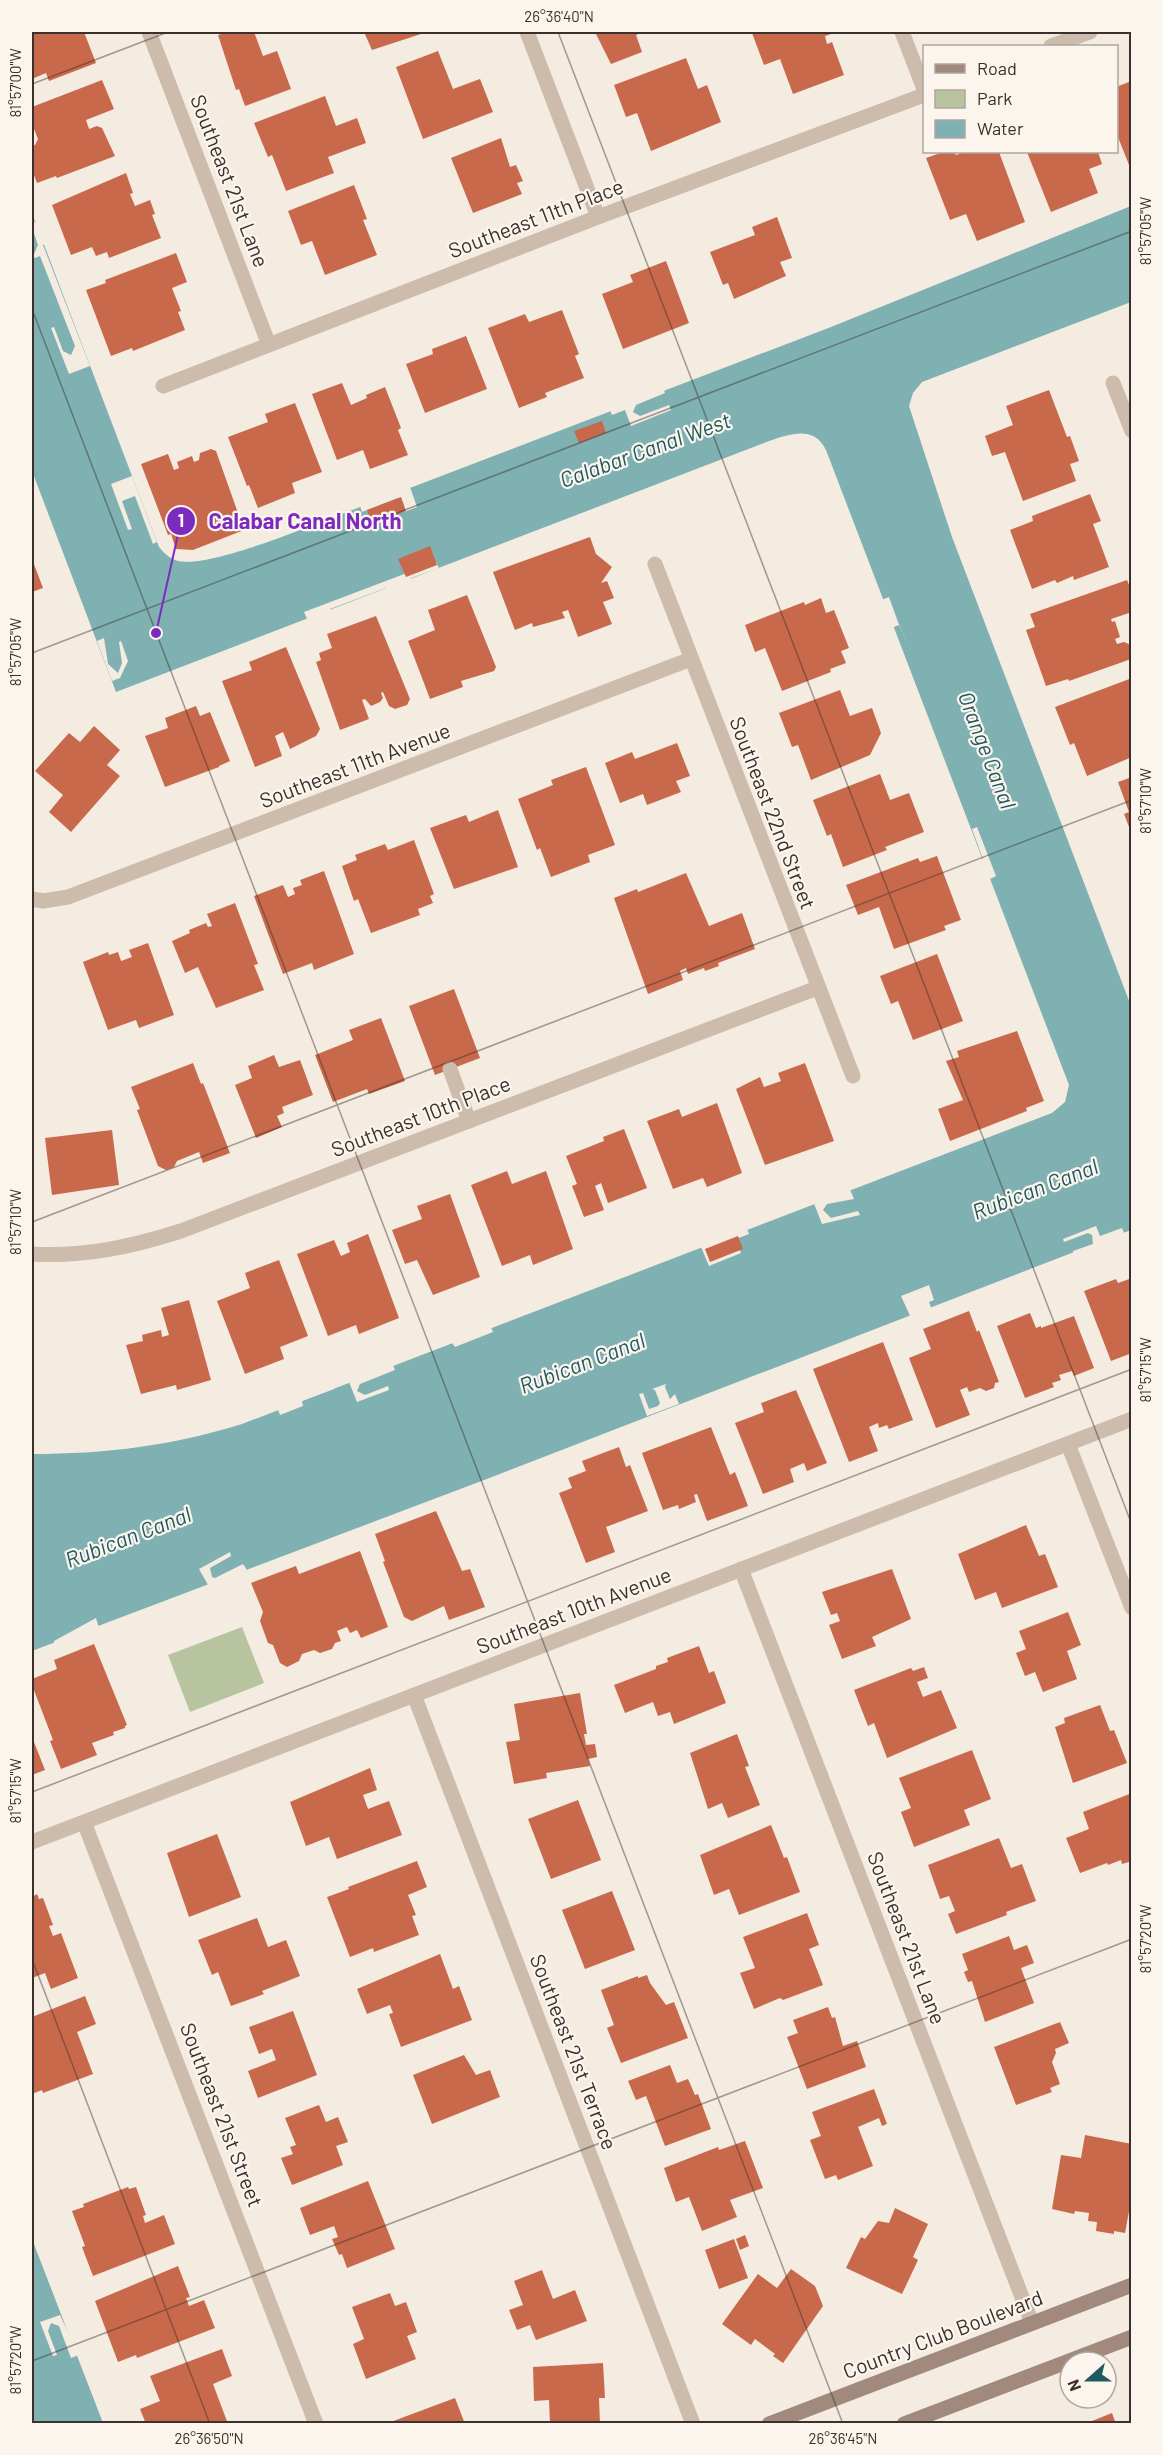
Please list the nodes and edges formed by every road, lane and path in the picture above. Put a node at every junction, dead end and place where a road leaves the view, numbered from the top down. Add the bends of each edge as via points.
1 (149, 32) edge
2 (527, 32) edge
3 (903, 32) edge
4 (1090, 32) edge
5 (1054, 45) edge
6 (923, 86) edge
7 (923, 95) edge
8 (598, 217) junction
9 (269, 345) junction
10 (1113, 383) dead end
11 (163, 386) dead end
12 (1131, 431) edge
13 (655, 564) dead end
14 (691, 659) junction
15 (32, 899) edge
16 (817, 988) junction
17 (450, 1069) dead end
18 (852, 1076) dead end
19 (469, 1121) junction
20 (32, 1254) edge
21 (1131, 1419) edge
22 (1068, 1444) junction
23 (741, 1569) junction
24 (1131, 1608) edge
25 (414, 1695) junction
26 (84, 1822) junction
27 (32, 1842) edge
28 (1131, 2285) edge
29 (1032, 2323) junction
30 (1131, 2337) edge
31 (316, 2424) edge
32 (693, 2424) edge
33 (769, 2424) edge
34 (904, 2424) edge

1 - 9 street, Southeast 21st Lane
2 - 8 street
3 - 6 street
4 - 5 street
7 - 8 street, Southeast 11th Place
8 - 9 street, Southeast 11th Place
9 - 11 street, Southeast 11th Place
10 - 12 street
13 - 14 street, Southeast 22nd Street
14 - 15 street, Southeast 11th Avenue via 68,897
14 - 16 street, Southeast 22nd Street
16 - 18 street, Southeast 22nd Street
16 - 19 street, Southeast 10th Place
17 - 19 street
19 - 20 street, Southeast 10th Place via 139,1244 75,1255
21 - 22 street, Southeast 10th Avenue
22 - 23 street, Southeast 10th Avenue
22 - 24 street
23 - 25 street, Southeast 10th Avenue
23 - 29 street, Southeast 21st Lane
25 - 26 street, Southeast 10th Avenue
25 - 32 street, Southeast 21st Terrace
26 - 27 street, Southeast 10th Avenue
26 - 31 street, Southeast 21st Street
28 - 29 main road, Country Club Boulevard
29 - 33 main road, Country Club Boulevard
30 - 34 main road

